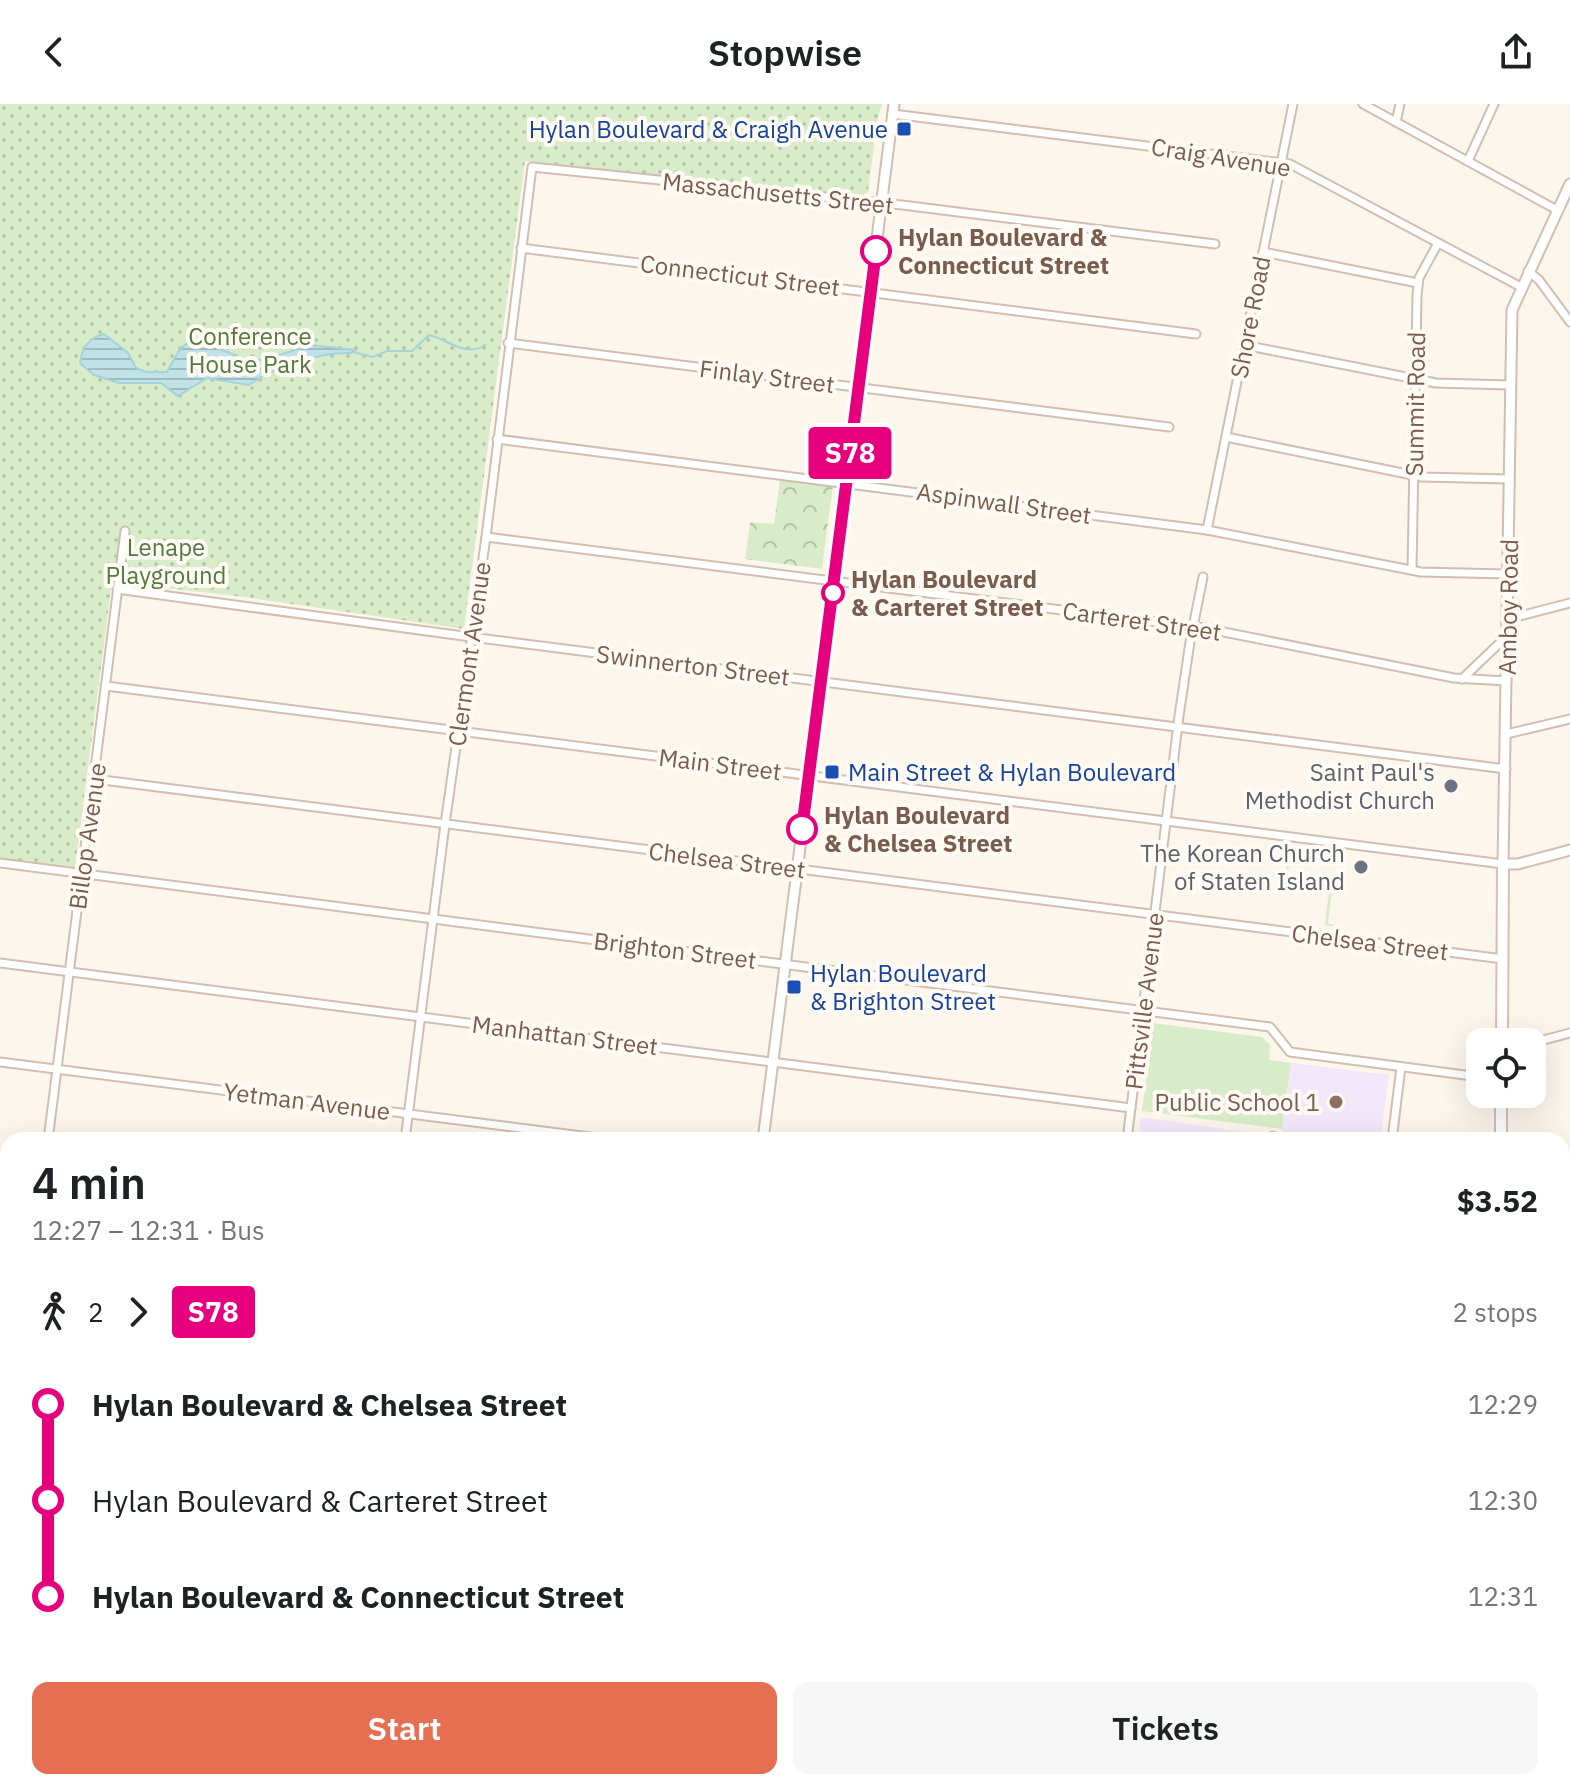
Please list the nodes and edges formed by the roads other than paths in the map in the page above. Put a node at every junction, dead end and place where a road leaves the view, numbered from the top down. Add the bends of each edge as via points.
1 (1293, 104) edge
2 (1363, 104) edge
3 (1400, 104) edge
4 (1494, 104) edge
5 (893, 109) edge
6 (1396, 122) junction
7 (1468, 161) junction
8 (1281, 162) junction
9 (532, 167) joint
10 (1570, 184) edge
11 (882, 204) junction
12 (1557, 210) junction
13 (1438, 243) junction
14 (1215, 244) dead end
15 (521, 248) junction
16 (1263, 252) junction
17 (1528, 271) junction
18 (1418, 283) junction
19 (1521, 287) junction
20 (871, 292) junction
21 (1570, 322) edge
22 (1196, 334) dead end
23 (508, 343) junction
24 (1244, 345) junction
25 (1415, 379) junction
26 (1510, 385) junction
27 (859, 387) junction
28 (1169, 427) dead end
29 (1226, 437) junction
30 (497, 439) junction
31 (1414, 476) junction
32 (1509, 479) junction
33 (847, 482) junction
34 (1207, 530) junction
35 (125, 531) dead end
36 (486, 537) junction
37 (1412, 570) junction
38 (1508, 574) junction
39 (1203, 577) dead end
40 (834, 580) junction
41 (117, 589) junction
42 (1570, 603) edge
43 (1508, 619) junction
44 (1193, 627) junction
45 (1508, 635) junction
46 (471, 637) junction
47 (1462, 679) junction
48 (822, 681) junction
49 (1507, 681) junction
50 (106, 686) junction
51 (1570, 719) edge
52 (1178, 726) junction
53 (458, 731) junction
54 (1506, 734) junction
55 (1506, 769) junction
56 (809, 776) junction
57 (95, 779) junction
58 (1167, 821) junction
59 (445, 824) junction
60 (1570, 850) edge
61 (0, 863) edge
62 (1503, 864) junction
63 (797, 870) junction
64 (81, 875) junction
65 (1155, 915) junction
66 (433, 919) junction
67 (1503, 959) junction
68 (0, 963) edge
69 (785, 964) junction
70 (69, 972) junction
71 (1143, 1011) junction
72 (421, 1017) junction
73 (1502, 1028) edge
74 (1570, 1033) edge
75 (1546, 1039) edge
76 (0, 1062) edge
77 (773, 1062) junction
78 (1401, 1067) junction
79 (57, 1069) junction
80 (1466, 1075) edge
81 (1131, 1108) junction
82 (1501, 1108) edge
83 (408, 1114) junction
84 (49, 1132) edge
85 (406, 1132) edge
86 (551, 1132) edge
87 (764, 1132) edge
88 (1128, 1132) edge
89 (1393, 1132) edge
90 (1501, 1132) edge

1 - 8 street, Shore Road
2 - 6 street
3 - 6 street
4 - 7 street
5 - 8 street, Craig Avenue
5 - 11 street
6 - 7 street
7 - 12 street
8 - 13 street, Craig Avenue
8 - 16 street, Shore Road
9 - 11 street, Massachusetts Street
9 - 15 street, Clermont Avenue
10 - 12 street, Amboy Road
11 - 14 street, Massachusetts Street
11 - 20 street
12 - 17 street, Amboy Road
13 - 18 street, Summit Road
13 - 19 street, Craig Avenue
15 - 20 street, Connecticut Street
15 - 23 street, Clermont Avenue
16 - 18 street
16 - 24 street, Shore Road
17 - 19 street, Amboy Road
17 - 21 street
18 - 25 street, Summit Road
19 - 26 street, Amboy Road via 1512,310
20 - 22 street, Connecticut Street
20 - 27 street
23 - 27 street, Finlay Street
23 - 30 street, Clermont Avenue
24 - 25 street
24 - 29 street, Shore Road
25 - 26 street
25 - 31 street, Summit Road
26 - 32 street, Amboy Road
27 - 28 street, Finlay Street
27 - 33 street
29 - 31 street
29 - 34 street, Shore Road
30 - 33 street, Aspinwall Street
30 - 36 street, Clermont Avenue
31 - 32 street
31 - 37 street, Summit Road
32 - 38 street, Amboy Road
33 - 34 street, Aspinwall Street
33 - 40 street
34 - 37 street, Aspinwall Street
35 - 41 street, Billop Avenue
36 - 40 street, Carteret Street
36 - 46 street, Clermont Avenue
37 - 38 street, Aspinwall Street
38 - 43 street, Amboy Road
39 - 44 street, Pittsville Avenue
40 - 44 street, Carteret Street
40 - 48 street
41 - 46 street, Swinnerton Street
41 - 50 street, Billop Avenue
42 - 43 street
43 - 45 street, Amboy Road
44 - 47 street, Carteret Street
44 - 52 street, Pittsville Avenue
45 - 47 street
45 - 49 street, Amboy Road
46 - 48 street, Swinnerton Street
46 - 53 street, Clermont Avenue
47 - 49 street, Carteret Street
48 - 52 street, Swinnerton Street
48 - 56 street
49 - 54 street, Amboy Road
50 - 53 street, Main Street
50 - 57 street, Billop Avenue
51 - 54 street
52 - 55 street, Swinnerton Street
52 - 58 street, Pittsville Avenue
53 - 56 street, Main Street
53 - 59 street, Clermont Avenue
54 - 55 street, Amboy Road
55 - 62 street, Amboy Road
56 - 58 street, Main Street
56 - 63 street
57 - 59 street, Chelsea Street
57 - 64 street, Billop Avenue
58 - 62 street, Main Street
58 - 65 street, Pittsville Avenue
59 - 63 street, Chelsea Street
59 - 66 street, Clermont Avenue
60 - 62 street, Main Street
61 - 64 street, Brighton Street
62 - 67 main road, Amboy Road
63 - 65 street, Chelsea Street
63 - 69 street
64 - 66 street, Brighton Street
64 - 70 street, Billop Avenue
65 - 67 street, Chelsea Street
65 - 71 street, Pittsville Avenue
66 - 69 street, Brighton Street
66 - 72 street, Clermont Avenue
67 - 73 main road, Amboy Road
68 - 70 street, Manhattan Street
69 - 71 street, Brighton Street
69 - 77 street
70 - 72 street, Manhattan Street
70 - 79 street, Billop Avenue
71 - 78 street, Brighton Street via 1270,1027 1290,1052
71 - 81 street, Pittsville Avenue
72 - 77 street, Manhattan Street
72 - 83 street, Clermont Avenue
74 - 75 street
76 - 79 street, Yetman Avenue
77 - 81 street, Manhattan Street
77 - 87 street
78 - 80 street, Brighton Street
78 - 89 street
79 - 83 street, Yetman Avenue
79 - 84 street, Billop Avenue
81 - 88 street, Pittsville Avenue
82 - 90 main road
83 - 85 street, Clermont Avenue
83 - 86 street, Yetman Avenue

